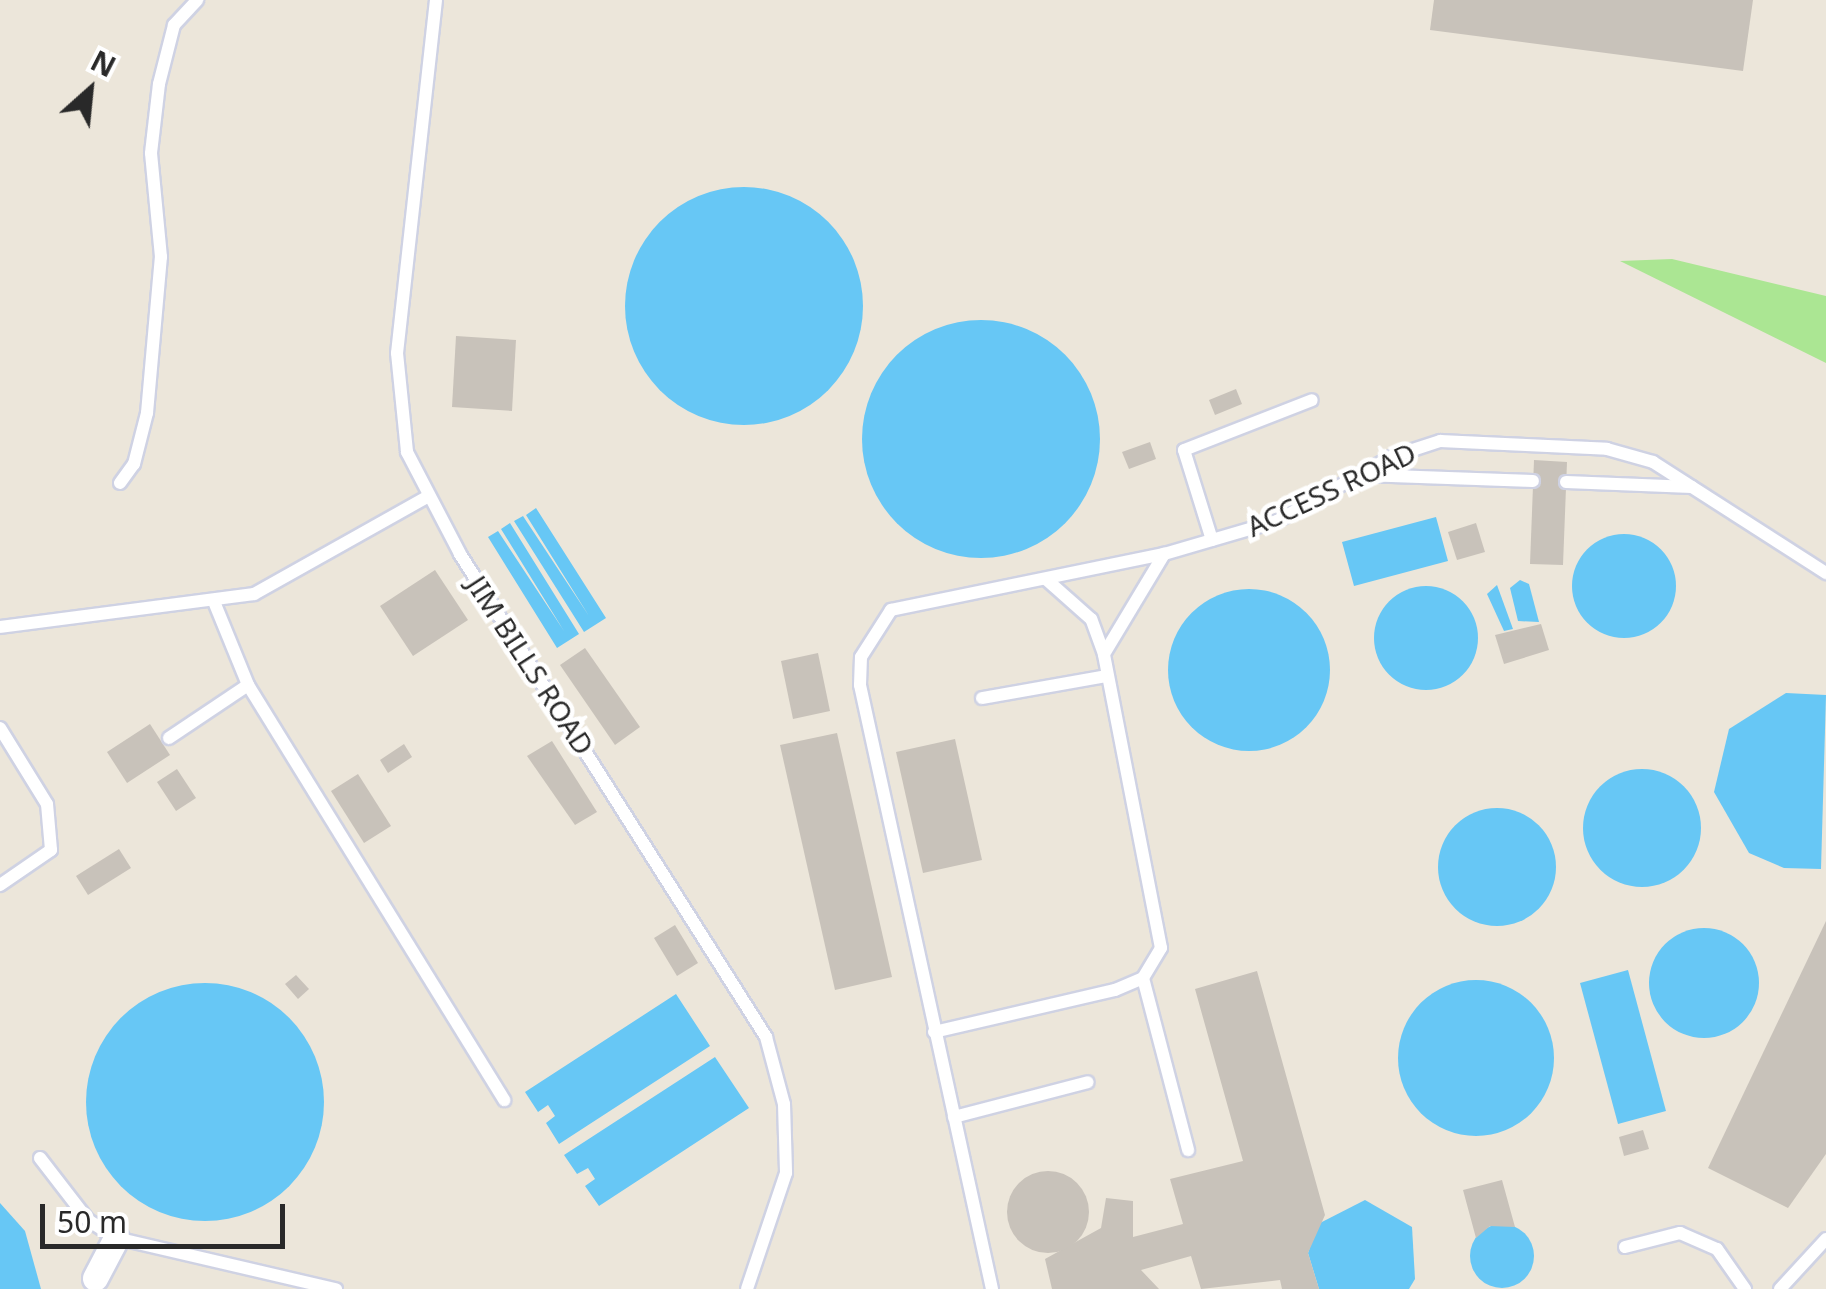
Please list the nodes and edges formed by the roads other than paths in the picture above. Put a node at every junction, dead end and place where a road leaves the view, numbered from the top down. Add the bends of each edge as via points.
1 (197, 0) edge
2 (436, 0) edge
3 (1312, 400) dead end
4 (1360, 474) junction
5 (1533, 481) dead end
6 (120, 482) dead end
7 (1566, 482) dead end
8 (1694, 487) junction
9 (427, 497) junction
10 (1212, 540) junction
11 (1164, 554) junction
12 (1826, 573) edge
13 (1046, 579) junction
14 (215, 604) junction
15 (0, 627) edge
16 (1104, 654) junction
17 (1107, 676) junction
18 (248, 685) junction
19 (982, 698) dead end
20 (0, 728) edge
21 (169, 738) dead end
22 (0, 885) edge
23 (1143, 978) junction
24 (934, 1032) junction
25 (1088, 1082) dead end
26 (504, 1100) dead end
27 (954, 1117) junction
28 (1188, 1150) dead end
29 (40, 1158) dead end
30 (116, 1238) junction
31 (1826, 1239) edge
32 (1625, 1247) dead end
33 (93, 1283) edge
34 (336, 1289) edge
35 (747, 1289) edge
36 (992, 1289) edge
37 (1745, 1289) edge
38 (1780, 1289) edge

1 - 6 lane via 174,24 158,84 151,154 161,257 147,413 134,464
2 - 9 lane, JIM BILLS ROAD via 397,353 407,452
3 - 10 lane via 1184,450
4 - 5 lane
4 - 8 lane, ACCESS ROAD via 1440,441 1607,450
4 - 10 lane, ACCESS ROAD via 1277,521
7 - 8 lane
8 - 12 lane, ACCESS ROAD
9 - 14 lane via 254,594
9 - 35 lane, JIM BILLS ROAD via 766,1038 784,1104 786,1173
10 - 11 lane, ACCESS ROAD
11 - 13 lane, ACCESS ROAD
11 - 16 lane
13 - 16 lane via 1092,619
13 - 24 lane, ACCESS ROAD via 912,600 891,610 861,657
14 - 15 lane
14 - 18 lane
16 - 17 lane
17 - 19 lane
17 - 23 lane via 1158,911 1161,948
18 - 21 lane
18 - 26 lane
20 - 22 lane via 47,804 51,850
23 - 24 lane
23 - 28 lane
24 - 27 lane, ACCESS ROAD
25 - 27 lane
27 - 36 lane, ACCESS ROAD
29 - 30 lane via 88,1220
30 - 33 street
30 - 34 lane
31 - 38 lane
32 - 37 lane via 1680,1233 1717,1249

